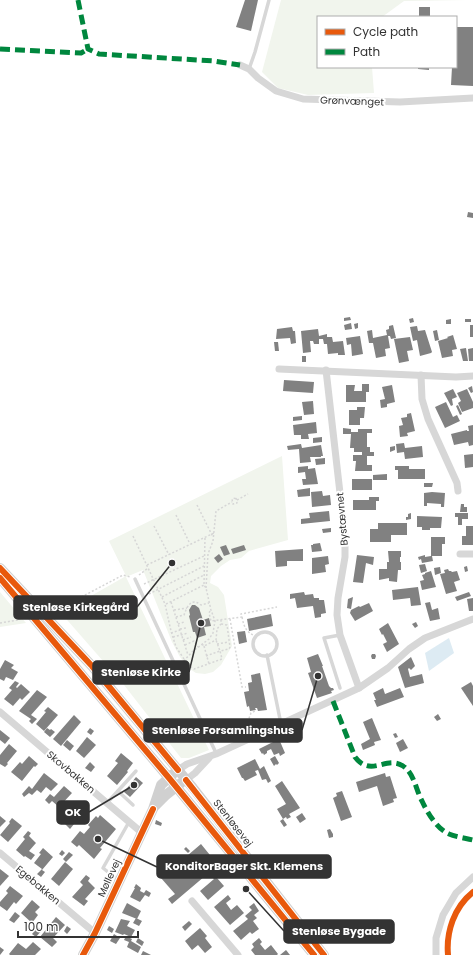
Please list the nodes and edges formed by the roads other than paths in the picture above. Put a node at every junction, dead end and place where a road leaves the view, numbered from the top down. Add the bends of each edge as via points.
1 (269, 0) edge
2 (240, 65) dead end
3 (249, 69) junction
4 (473, 98) edge
5 (279, 369) dead end
6 (326, 370) junction
7 (420, 375) junction
8 (473, 376) edge
9 (458, 491) dead end
10 (460, 554) dead end
11 (473, 554) edge
12 (0, 568) edge
13 (0, 578) edge
14 (135, 579) road end
15 (473, 619) edge
16 (340, 635) junction
17 (267, 656) junction
18 (340, 688) dead end
19 (358, 688) junction
20 (0, 712) edge
21 (281, 725) junction
22 (216, 754) junction
23 (209, 758) junction
24 (178, 770) junction
25 (136, 771) dead end
26 (168, 778) junction
27 (186, 780) junction
28 (176, 787) junction
29 (118, 791) junction
30 (107, 803) junction
31 (133, 805) dead end
32 (153, 809) junction
33 (129, 822) junction
34 (142, 832) junction
35 (0, 853) edge
36 (473, 877) edge
37 (119, 881) junction
38 (192, 901) dead end
39 (95, 933) junction
40 (83, 955) edge
41 (238, 955) edge
42 (314, 955) edge
43 (324, 955) edge
44 (436, 955) edge

1 - 3 lane
2 - 3 street, Grønvænget
3 - 4 street, Grønvænget via 276,91 303,99 400,102
5 - 6 street
6 - 7 street
6 - 16 street, Bystævnet via 345,537 337,615
7 - 8 street
7 - 9 street via 422,399 428,419 457,483
10 - 11 street
12 - 24 street, Stenløsevej via 92,666
13 - 26 street
14 - 22 lane
15 - 19 street via 425,638
16 - 18 lane via 324,638
16 - 19 street, Bystævnet
17 - 17 lane via 254,650 253,641 255,636 268,632 275,638 276,647
17 - 21 lane
19 - 21 street
20 - 30 street, Skovbakken
21 - 22 street
22 - 23 street
23 - 24 street via 187,764
23 - 27 street
24 - 26 street, Møllevej
24 - 27 street, Stenløsevej
25 - 29 lane
26 - 28 street
26 - 32 street, Møllevej via 161,785
27 - 28 street, Møllevej
27 - 43 street, Stenløsevej
28 - 32 street, Møllevej
28 - 42 street
29 - 30 lane
29 - 31 lane
30 - 33 street, Skovbakken
32 - 34 street, Møllevej
33 - 34 street, Skovbakken
33 - 37 lane via 102,868
34 - 37 street, Møllevej
35 - 39 street, Egebakken
36 - 44 street via 456,893 443,915 436,938
37 - 39 street, Møllevej
38 - 41 street
39 - 40 street, Møllevej

